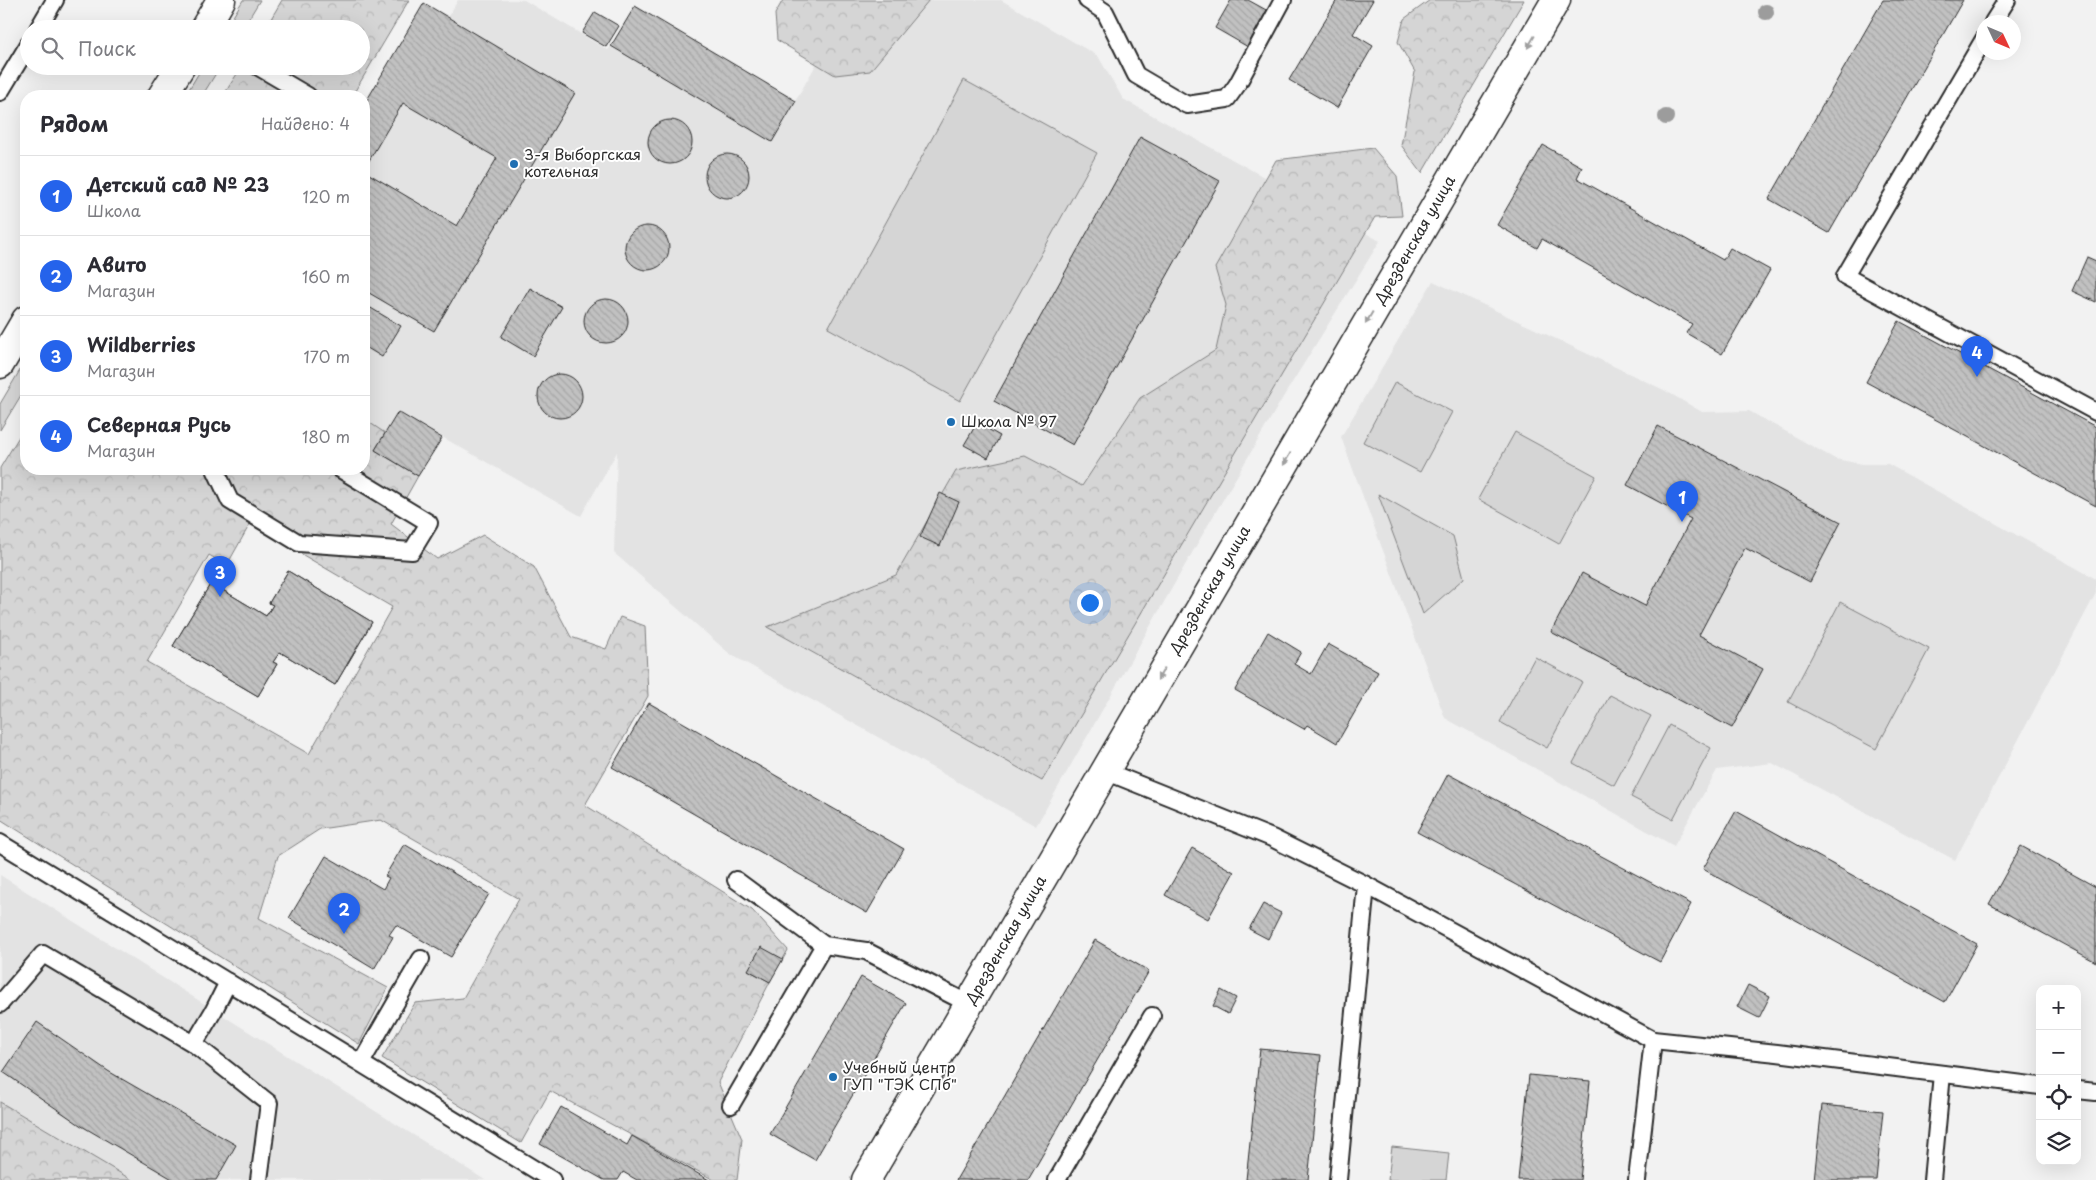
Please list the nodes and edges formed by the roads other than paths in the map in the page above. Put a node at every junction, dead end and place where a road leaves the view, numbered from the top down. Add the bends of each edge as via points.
1 (54, 0) edge
2 (221, 0) edge
3 (1087, 0) edge
4 (1283, 0) edge
5 (1556, 0) edge
6 (2006, 0) edge
7 (1997, 15) edge
8 (43, 20) edge
9 (209, 20) edge
10 (1976, 54) edge
11 (20, 59) edge
12 (175, 75) edge
13 (272, 75) edge
14 (166, 90) edge
15 (298, 90) edge
16 (0, 92) edge
17 (20, 330) edge
18 (0, 364) edge
19 (2096, 412) edge
20 (218, 475) edge
21 (350, 475) edge
22 (1105, 771) junction
23 (0, 843) edge
24 (736, 880) dead end
25 (1366, 885) junction
26 (824, 945) junction
27 (421, 959) dead end
28 (228, 982) junction
29 (0, 1004) edge
30 (969, 1004) junction
31 (1152, 1016) dead end
32 (1653, 1040) junction
33 (194, 1044) junction
34 (361, 1063) junction
35 (1942, 1074) junction
36 (2036, 1086) edge
37 (2081, 1090) edge
38 (2096, 1092) edge
39 (731, 1105) dead end
40 (259, 1180) edge
41 (552, 1180) edge
42 (866, 1180) edge
43 (1057, 1180) edge
44 (1338, 1180) edge
45 (1637, 1180) edge
46 (1932, 1180) edge

1 - 8 lane
2 - 9 street
3 - 4 lane via 1105,12 1136,75 1187,105 1227,99
5 -> 22 street, Дрезденская улица
6 - 7 lane
10 - 19 lane via 1845,276
11 - 16 lane
12 - 14 street
13 - 15 lane
17 - 18 street
20 - 21 lane via 230,501 300,543 412,551 429,523
22 - 25 lane via 1272,838
22 - 30 street, Дрезденская улица
23 - 28 lane
24 - 26 lane
25 - 32 lane
25 - 44 lane
26 - 30 lane via 866,951
26 - 39 lane
27 - 34 lane
28 - 33 lane
28 - 34 lane
29 - 33 lane via 43,954
30 - 42 street, Дрезденская улица
31 - 43 lane
32 - 35 lane
32 - 45 lane
33 - 40 lane via 269,1103
34 - 41 lane
35 - 36 lane
35 - 46 lane
37 - 38 lane

